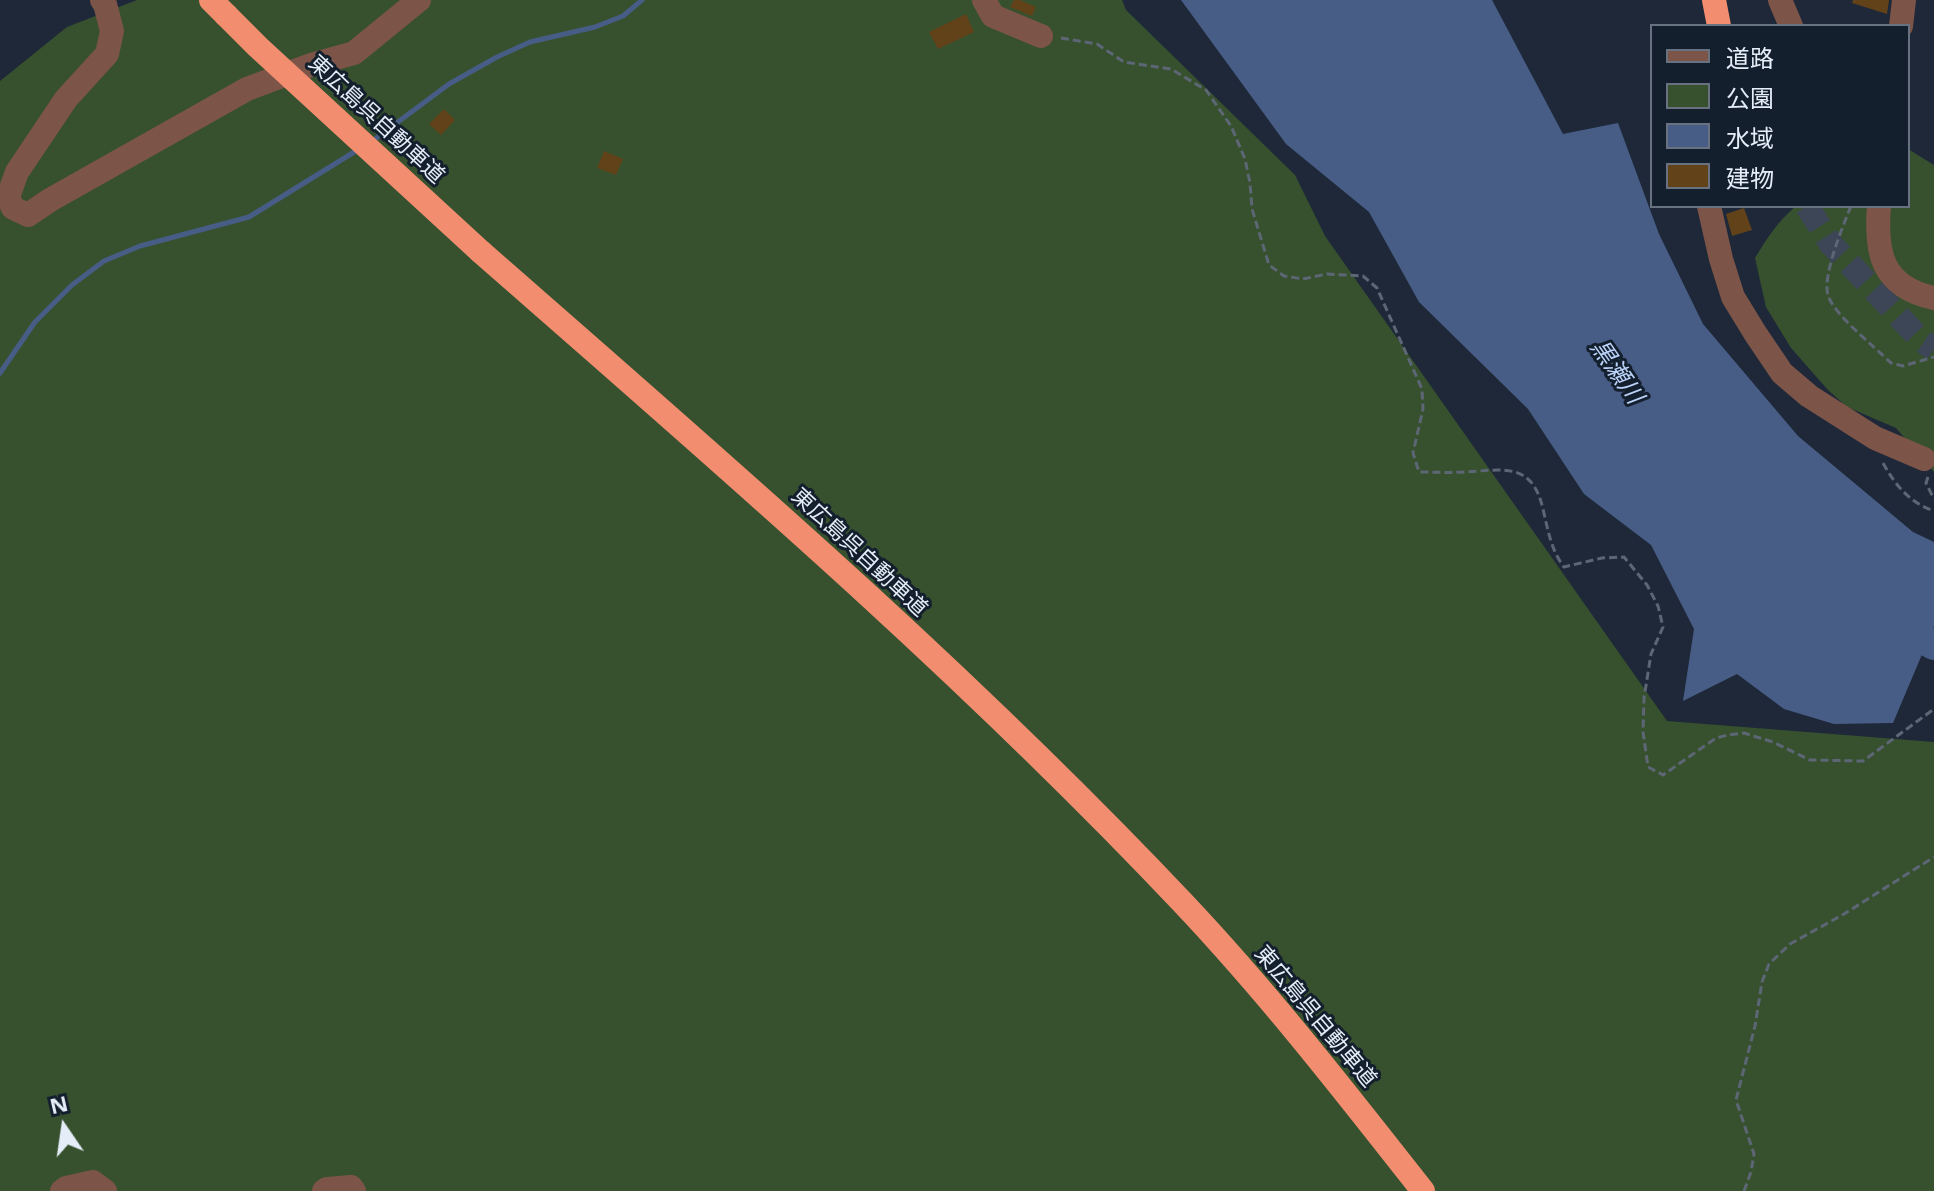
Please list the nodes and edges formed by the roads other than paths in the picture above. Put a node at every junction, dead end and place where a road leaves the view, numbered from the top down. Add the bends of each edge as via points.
1 (102, 0) edge
2 (419, 0) edge
3 (984, 0) edge
4 (1714, 0) edge
5 (1780, 0) edge
6 (1904, 0) edge
7 (219, 8) edge
8 (1719, 24) edge
9 (1790, 24) edge
10 (1901, 24) edge
11 (1041, 36) road end
12 (1709, 208) edge
13 (1879, 208) edge
14 (1934, 298) edge
15 (1927, 466) road end
16 (62, 1191) edge
17 (105, 1191) edge
18 (324, 1191) edge
19 (354, 1191) edge
20 (1423, 1191) edge

1 - 2 street via 112,31 107,54 66,99 17,172 8,197 13,208 28,215 247,89 354,53
3 - 11 street via 993,16
4 - 8 highway
5 - 9 street
6 - 10 street
7 - 20 highway, 東広島呉自動車道, bridge via 481,252 784,519 1064,782 1184,904 1285,1019
12 - 15 street via 1733,297 1782,373 1809,396
13 - 14 street via 1879,250 1889,273 1909,290
16 - 17 street via 93,1182
18 - 19 street

